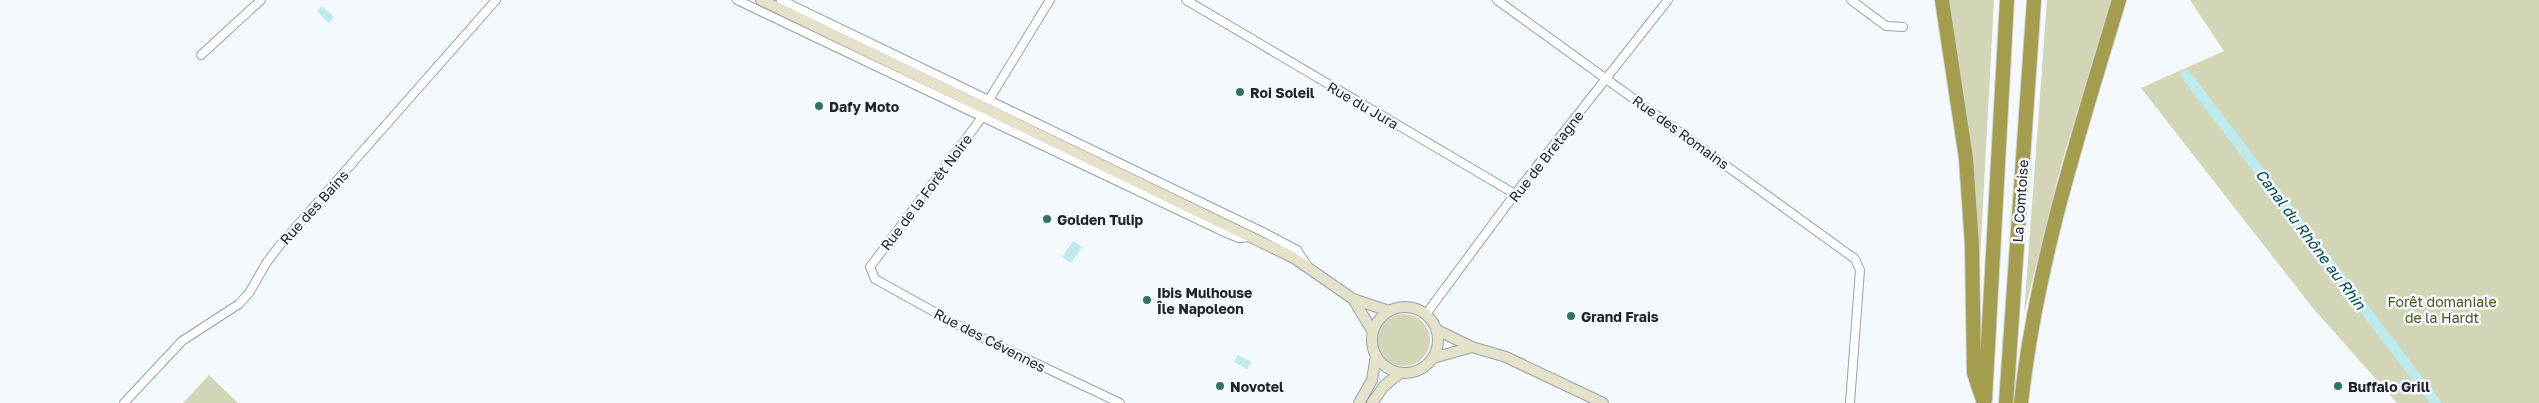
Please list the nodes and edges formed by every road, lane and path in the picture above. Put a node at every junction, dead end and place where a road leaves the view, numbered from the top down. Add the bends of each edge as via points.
1 (260, 0) edge
2 (496, 0) edge
3 (737, 0) edge
4 (761, 0) edge
5 (781, 0) edge
6 (1050, 0) edge
7 (1186, 0) edge
8 (1497, 0) edge
9 (1668, 0) edge
10 (1851, 0) edge
11 (1942, 0) edge
12 (2008, 0) edge
13 (2034, 0) edge
14 (2119, 0) edge
15 (1903, 27) dead end
16 (201, 55) dead end
17 (1607, 79) junction
18 (990, 98) junction
19 (983, 116) junction
20 (1515, 194) junction
21 (1252, 237) junction
22 (1307, 265) junction
23 (870, 266) joint
24 (1353, 299) junction
25 (1389, 311) junction
26 (1426, 314) junction
27 (1437, 330) junction
28 (1373, 332) junction
29 (1472, 346) junction
30 (1376, 355) junction
31 (1433, 358) junction
32 (1400, 373) junction
33 (124, 403) edge
34 (1120, 403) edge
35 (1359, 403) edge
36 (1372, 403) edge
37 (1603, 403) edge
38 (1850, 403) edge
39 (1984, 403) edge
40 (2006, 403) edge
41 (2021, 403) edge

1 - 16 street
2 - 33 street, Rue des Bains via 280,245 239,304 182,341
3 - 19 street
4 - 21 main road
5 - 18 street
6 - 18 street
7 - 20 street, Rue du Jura
8 - 17 street, Rue des Romains
9 - 17 street, Rue de Bretagne
10 - 15 street via 1886,26
11 - 39 highway via 1966,158 1972,244 1974,373
12 - 39 highway, La Comtoise
13 - 40 highway, La Comtoise
14 - 41 highway via 2044,264
17 - 20 street, Rue de Bretagne
17 - 38 street, Rue des Romains via 1855,259 1860,270
18 - 22 street via 1265,232 1297,250
19 - 21 street via 1224,232 1239,238
19 - 23 street, Rue de la Forêt Noire
20 - 26 street, Rue de Bretagne
21 - 22 main road
22 - 24 main road
23 - 34 street, Rue des Cévennes via 875,279 976,335
24 - 25 main road
24 - 28 main road
25 - 26 main road via 1408,307
25 - 28 main road
26 - 27 main road
27 - 29 main road
27 - 31 main road via 1437,349
28 - 30 main road via 1372,344
29 - 31 main road
29 - 37 main road via 1506,358
30 - 32 main road via 1386,367
30 - 35 main road via 1372,380
31 - 32 main road via 1419,370
32 - 36 main road via 1384,386

